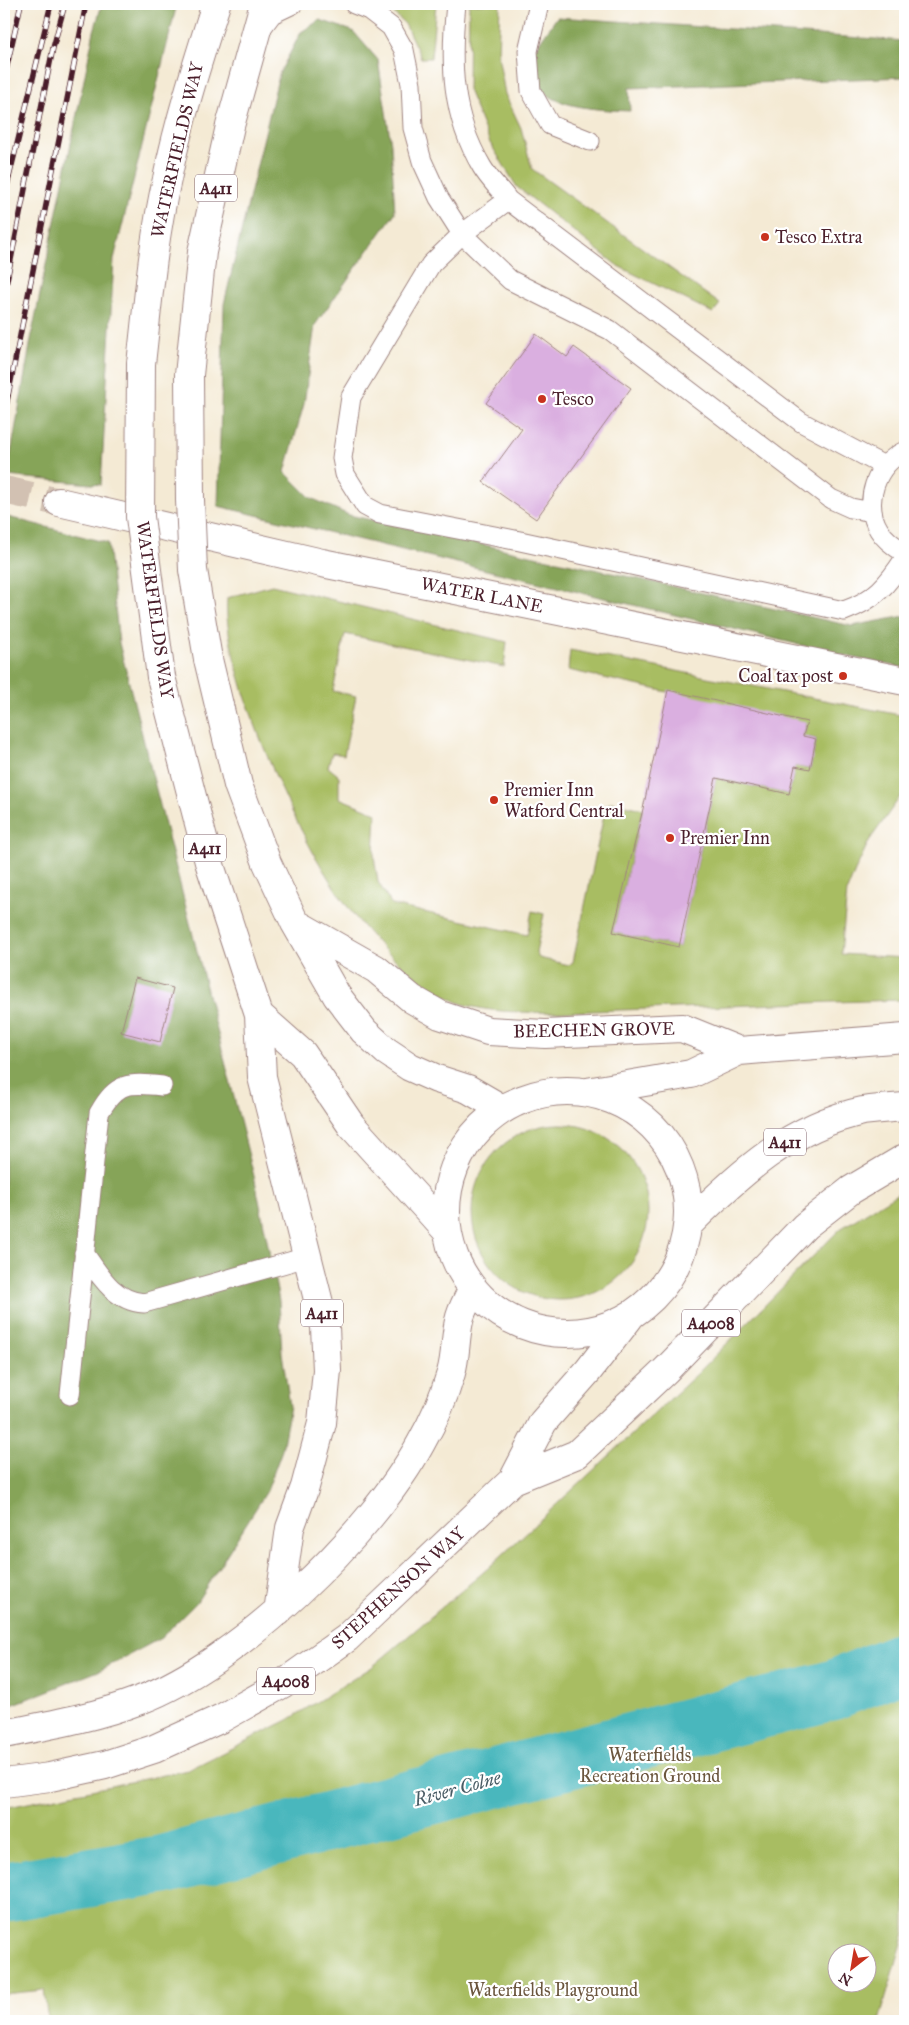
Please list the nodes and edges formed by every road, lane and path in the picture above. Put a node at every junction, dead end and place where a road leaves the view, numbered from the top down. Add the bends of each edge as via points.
1 (216, 4) edge
2 (264, 4) edge
3 (293, 4) edge
4 (354, 4) edge
5 (456, 4) edge
6 (539, 4) edge
7 (253, 40) junction
8 (590, 141) dead end
9 (508, 200) junction
10 (462, 234) junction
11 (905, 451) edge
12 (884, 466) junction
13 (60, 502) tunnel mouth
14 (872, 512) junction
15 (905, 553) edge
16 (905, 558) edge
17 (905, 681) edge
18 (295, 923) junction
19 (260, 1015) junction
20 (905, 1038) edge
21 (739, 1051) junction
22 (162, 1086) dead end
23 (587, 1092) junction
24 (499, 1107) junction
25 (905, 1107) edge
26 (905, 1158) edge
27 (689, 1224) junction
28 (447, 1231) junction
29 (84, 1253) junction
30 (307, 1257) junction
31 (472, 1290) junction
32 (629, 1318) junction
33 (70, 1395) dead end
34 (513, 1480) junction
35 (278, 1612) junction
36 (4, 1734) edge
37 (4, 1783) edge

1 - 19 main road, WATERFIELDS WAY / A411, bridge via 196,66 167,179 154,247 141,364 140,518 161,677 209,862
2 - 7 main road, A411
3 - 7 lane via 272,14
4 - 10 lane via 369,10 391,27 404,50 411,84 412,128 422,161 439,198
5 - 9 lane via 452,76 464,130 482,168
6 - 8 lane via 528,51 531,91 550,125
7 - 18 main road, A411, bridge via 202,252 189,375 193,570 208,659 238,784 267,863
9 - 10 lane
9 - 12 lane via 801,422
10 - 14 lane via 510,280 610,330 831,498 851,508
10 - 16 lane via 432,264 352,397 342,458 345,474 365,506 380,514 844,611 862,605 878,593
11 - 12 lane
12 - 14 lane via 876,480
13 - 17 main road, WATER LANE via 322,563
14 - 15 lane via 879,530 891,544
18 - 21 main road, BEECHEN GROVE via 376,969 412,998 440,1015 488,1030 544,1034 682,1028
18 - 24 main road, A411 via 336,996 364,1031 386,1051 410,1067 468,1089
19 - 28 main road, WATERFIELDS WAY / A411 via 303,1054 351,1125
19 - 30 main road, A411 via 262,1077
20 - 21 main road, BEECHEN GROVE
21 - 23 main road, BEECHEN GROVE via 691,1074
22 - 29 lane via 135,1083 117,1088 99,1113
23 - 24 main road via 557,1090 529,1094
23 - 27 main road via 634,1111 663,1137 683,1174
24 - 28 main road via 479,1128 457,1161 446,1205
25 - 27 main road, A411 via 863,1111 817,1125 777,1146 718,1194
26 - 34 main road, A4008 via 851,1190 804,1226 666,1370 577,1454
27 - 32 main road via 679,1260 664,1285
28 - 31 main road
29 - 30 lane via 106,1284 130,1302 144,1303
29 - 33 lane
30 - 35 main road, A411 via 325,1326 327,1370 322,1424 305,1488 290,1528
31 - 32 main road via 504,1316 546,1332 572,1336 592,1334
31 - 35 main road via 459,1320 451,1373 421,1444 356,1532
32 - 34 main road, STEPHENSON WAY / A4008 via 588,1371 542,1422
34 - 37 main road, STEPHENSON WAY / A4008 via 347,1638 282,1684 222,1718 154,1749 50,1777
35 - 36 main road via 183,1678 140,1700 68,1722

